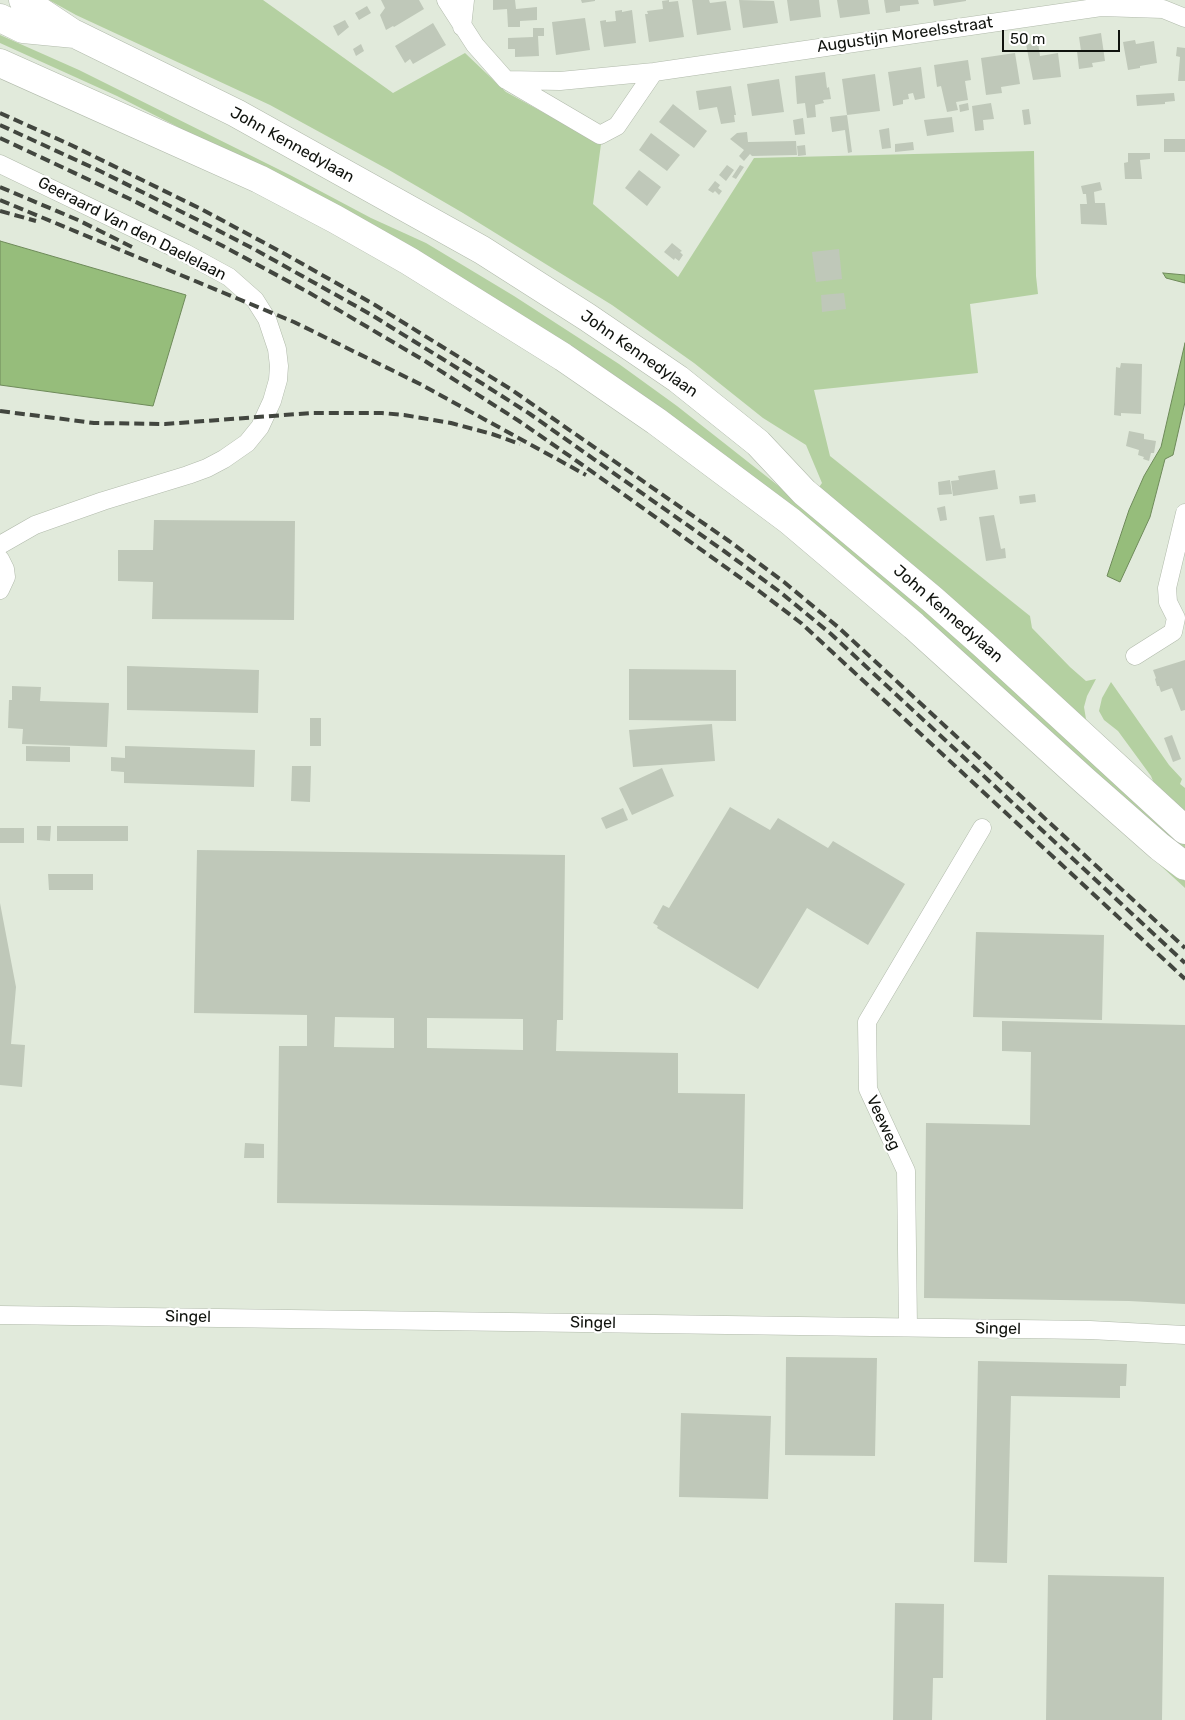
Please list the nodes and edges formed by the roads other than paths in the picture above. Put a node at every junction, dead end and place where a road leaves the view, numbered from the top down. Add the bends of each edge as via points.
1 (22, 0) edge
2 (446, 0) edge
3 (465, 0) edge
4 (0, 18) edge
5 (1185, 18) edge
6 (462, 27) junction
7 (75, 34) junction
8 (0, 63) edge
9 (654, 72) junction
10 (506, 80) junction
11 (0, 164) edge
12 (1185, 513) edge
13 (0, 545) edge
14 (0, 559) edge
15 (0, 590) edge
16 (1180, 618) edge
17 (1135, 656) dead end
18 (982, 828) dead end
19 (1185, 830) edge
20 (1185, 866) edge
21 (0, 1315) edge
22 (908, 1327) junction
23 (1185, 1335) edge

1 - 7 highway
2 - 6 street
3 - 6 street
4 - 7 highway, John Kennedylaan via 23,29
5 - 9 street, Augustijn Moreelsstraat via 1163,9 1101,6
6 - 10 street
7 - 19 highway, John Kennedylaan via 236,113 474,246 678,379 758,443 804,492 984,644
8 - 20 highway, John Kennedylaan via 259,179 410,261 570,362 656,421 790,521
9 - 10 street, Augustijn Moreelsstraat via 560,81
9 - 10 street via 617,126 600,135
11 - 13 street, Geeraard Van den Daelelaan via 230,277 255,300 267,319 277,349 278,366 272,401 260,427 247,442 224,459 188,475 35,525
12 - 16 street via 1167,588 1168,602
14 - 15 street via 6,577
16 - 17 street via 1173,632
18 - 22 street, Veeweg via 867,1022 868,1089 906,1171
21 - 22 street, Singel
22 - 23 street, Singel

